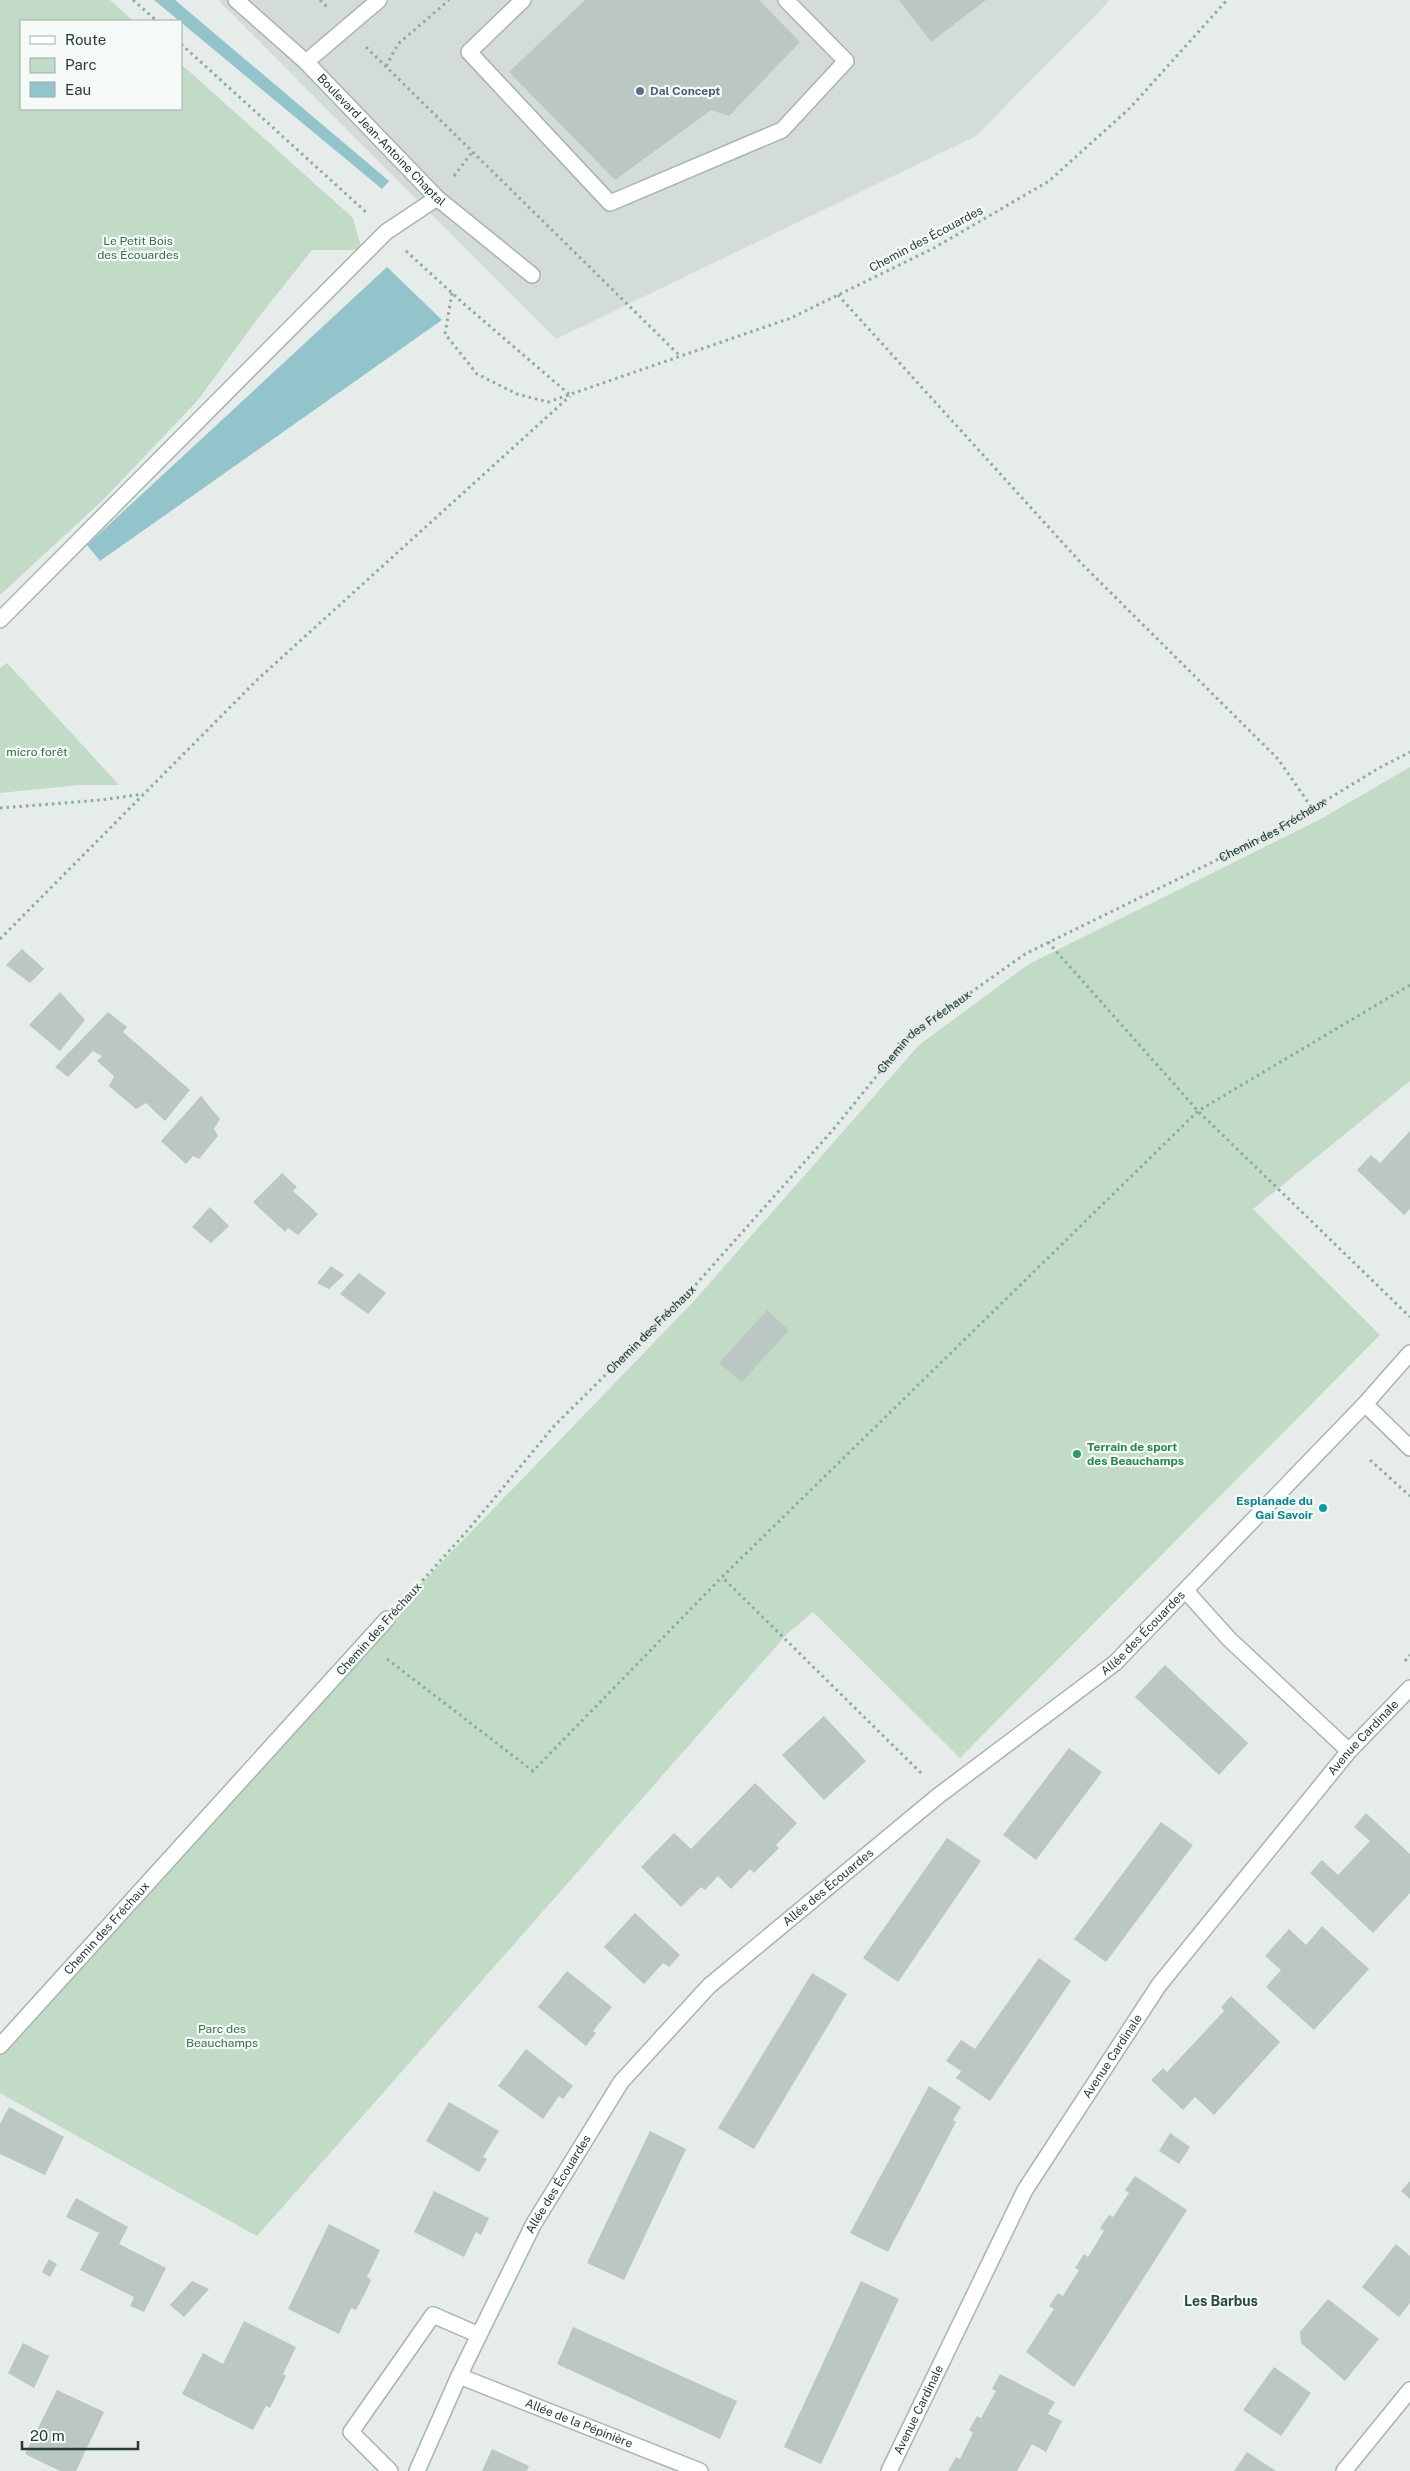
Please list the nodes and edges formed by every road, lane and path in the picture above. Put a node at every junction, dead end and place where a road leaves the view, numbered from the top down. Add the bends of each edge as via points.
1 (133, 0) edge
2 (236, 0) edge
3 (320, 0) edge
4 (379, 0) edge
5 (449, 0) edge
6 (523, 0) edge
7 (786, 0) edge
8 (1227, 0) edge
9 (155, 20) edge
10 (346, 26) junction
11 (182, 45) edge
12 (306, 62) junction
13 (386, 66) junction
14 (437, 198) junction
15 (386, 232) junction
16 (532, 275) dead end
17 (452, 292) junction
18 (838, 295) junction
19 (681, 357) junction
20 (571, 395) junction
21 (0, 620) edge
22 (1410, 752) edge
23 (144, 794) junction
24 (0, 808) edge
25 (1312, 808) junction
26 (0, 939) edge
27 (1048, 942) junction
28 (1410, 985) edge
29 (1198, 1111) junction
30 (1410, 1317) edge
31 (1410, 1353) edge
32 (1365, 1404) junction
33 (1410, 1448) edge
34 (1370, 1460) dead end
35 (1410, 1496) edge
36 (722, 1577) junction
37 (1186, 1591) junction
38 (387, 1619) joint
39 (366, 1643) junction
40 (1410, 1688) edge
41 (1349, 1750) junction
42 (942, 1794) junction
43 (0, 2046) edge
44 (479, 2335) junction
45 (459, 2376) junction
46 (1410, 2390) edge
47 (390, 2471) edge
48 (417, 2471) edge
49 (700, 2471) edge
50 (889, 2471) edge
51 (1344, 2471) edge

1 - 9 path
2 - 12 street, Boulevard Jean-Antoine Chaptal
3 - 10 path
4 - 10 street
5 - 13 path via 398,44
6 - 7 street via 468,52 610,203 782,130 846,61
8 - 18 path, Chemin des Écouardes via 1130,108 1049,182 934,248
10 - 12 street
10 - 13 path
11 - 15 path
12 - 14 street, Boulevard Jean-Antoine Chaptal
13 - 19 path
14 - 15 street
14 - 16 street, Boulevard Jean-Antoine Chaptal
15 - 17 path
15 - 21 street
17 - 20 path
17 - 20 path, Chemin des Écouardes via 445,334 477,374 517,394 548,402
18 - 19 path, Chemin des Écouardes via 791,318
18 - 25 path via 1082,564 1278,759
19 - 20 path, Chemin des Écouardes
20 - 23 path via 257,680
22 - 25 path, Chemin des Fréchaux
23 - 24 path
23 - 26 path
25 - 27 path, Chemin des Fréchaux via 1274,832
27 - 29 path
27 - 38 path, Chemin des Fréchaux via 1025,954 909,1036 832,1131 691,1290 554,1426 468,1530
28 - 29 path
29 - 30 path
29 - 36 path
31 - 32 street, Allée des Écouardes
32 - 33 street
32 - 37 street, Allée des Écouardes
34 - 35 path
36 - 39 path via 533,1770
36 - 42 path
37 - 41 street via 1230,1639
37 - 42 street, Allée des Écouardes via 1115,1663
38 - 39 street, Chemin des Fréchaux
39 - 43 street, Chemin des Fréchaux
40 - 41 street, Avenue Cardinale
41 - 50 street, Avenue Cardinale via 1159,1985 1025,2190
42 - 44 street, Allée des Écouardes via 709,1986 621,2082 534,2225
44 - 45 street, Allée des Écouardes
44 - 47 street via 433,2315 351,2432
45 - 48 street, Allée des Écouardes
45 - 49 street, Allée de la Pépinière
46 - 51 street

